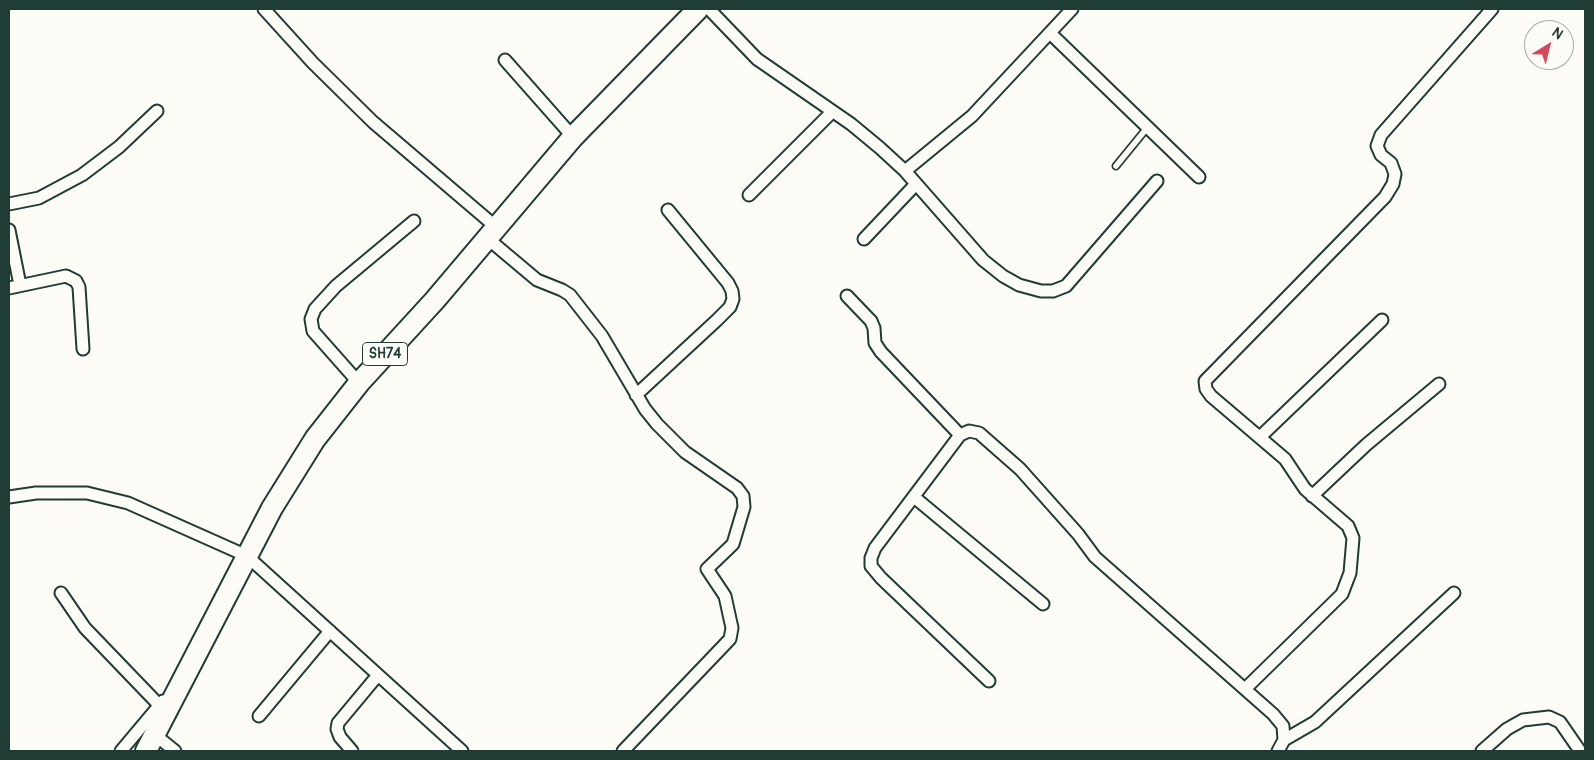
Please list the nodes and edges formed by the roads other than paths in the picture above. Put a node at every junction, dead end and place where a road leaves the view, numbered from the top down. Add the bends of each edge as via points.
1 (264, 9) edge
2 (698, 9) edge
3 (709, 9) edge
4 (1072, 9) edge
5 (1492, 9) edge
6 (1050, 33) junction
7 (505, 60) dead end
8 (157, 111) dead end
9 (832, 112) junction
10 (1148, 128) junction
11 (573, 137) junction
12 (1116, 166) dead end
13 (905, 171) junction
14 (1199, 177) dead end
15 (1157, 181) dead end
16 (916, 184) junction
17 (749, 195) dead end
18 (9, 204) edge
19 (668, 210) dead end
20 (414, 221) dead end
21 (9, 230) edge
22 (491, 233) junction
23 (864, 238) dead end
24 (14, 287) edge
25 (847, 296) dead end
26 (1382, 320) dead end
27 (82, 349) dead end
28 (359, 383) junction
29 (1439, 384) dead end
30 (636, 395) junction
31 (960, 435) junction
32 (1260, 437) junction
33 (914, 496) junction
34 (1312, 496) junction
35 (9, 497) edge
36 (247, 556) junction
37 (61, 592) dead end
38 (1454, 593) dead end
39 (1043, 604) dead end
40 (330, 631) junction
41 (185, 673) junction
42 (378, 675) junction
43 (989, 681) dead end
44 (1245, 689) junction
45 (160, 706) junction
46 (259, 716) dead end
47 (1284, 740) junction
48 (150, 742) edge
49 (121, 751) edge
50 (175, 751) edge
51 (352, 751) edge
52 (462, 751) edge
53 (623, 751) edge
54 (1278, 751) edge
55 (1482, 751) edge
56 (1580, 751) edge

1 - 22 street via 312,63
2 - 11 highway, SH74
3 - 9 street via 757,59
4 - 6 street
5 - 32 street via 1381,135 1377,146 1381,155 1391,163 1395,174 1393,184 1384,197 1204,381 1211,396
6 - 10 street
6 - 13 street via 972,116
7 - 11 street
8 - 18 street via 120,147 82,175 39,198
9 - 13 street
9 - 17 street
10 - 12 lane
10 - 14 street
11 - 22 highway, SH74
13 - 16 street
15 - 16 street via 1066,286 1053,291 1019,285 984,260
16 - 23 street
19 - 30 street via 728,283 733,298 730,307
20 - 28 street via 336,286 310,319 313,330
21 - 24 street
22 - 28 highway, SH74
22 - 30 street via 537,280 570,295 602,336
24 - 27 street via 66,276 76,281 80,286
25 - 31 street via 871,321 875,343 881,352
26 - 32 street
28 - 36 highway, SH74 via 319,432 294,470
29 - 34 street via 1366,445
30 - 53 street via 657,424 685,452 737,488 743,496 744,507 733,544 707,569 725,596 732,628 730,639
31 - 33 street
31 - 44 street via 969,431 979,433 994,445 1020,469 1095,557
32 - 34 street via 1285,459
33 - 39 street
33 - 43 street via 875,548 871,566
34 - 44 street via 1348,526 1353,538 1347,585 1342,594
35 - 36 street via 36,493 87,493 128,504
36 - 40 street
36 - 41 highway, SH74
37 - 45 street via 85,628
38 - 47 street via 1315,722
40 - 42 street
40 - 46 street
41 - 45 street
41 - 48 highway, SH74
42 - 51 street via 338,723 340,737
42 - 52 street
44 - 47 street via 1283,726
45 - 49 street
47 - 54 street
48 - 50 street
55 - 56 street via 1523,720 1549,717 1560,722

